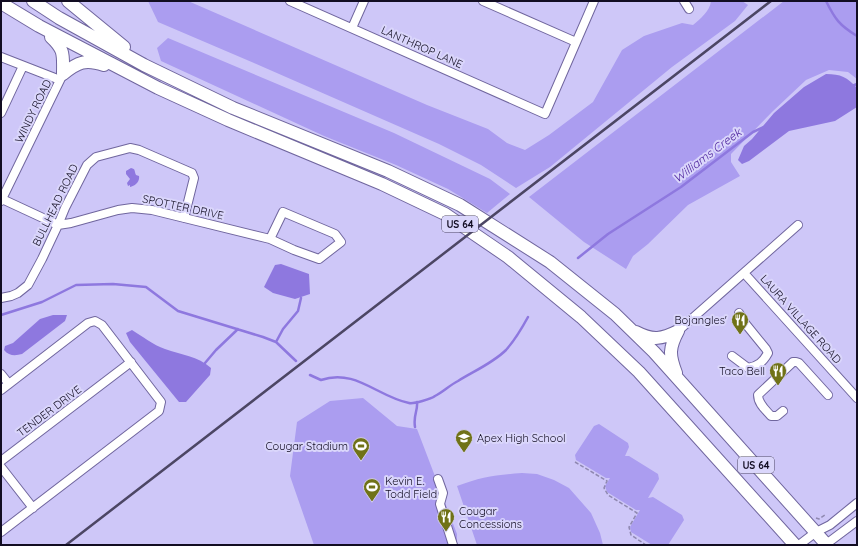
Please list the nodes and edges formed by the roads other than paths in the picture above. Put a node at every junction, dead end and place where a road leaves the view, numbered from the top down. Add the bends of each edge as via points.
1 (34, 1) edge
2 (68, 1) edge
3 (290, 1) edge
4 (364, 1) edge
5 (482, 1) edge
6 (594, 1) edge
7 (684, 1) edge
8 (1, 3) edge
9 (689, 9) dead end
10 (40, 26) junction
11 (352, 28) junction
12 (576, 42) junction
13 (1, 57) edge
14 (144, 65) junction
15 (23, 66) junction
16 (121, 69) junction
17 (62, 77) junction
18 (1, 113) edge
19 (2, 200) edge
20 (184, 218) junction
21 (58, 225) junction
22 (798, 225) dead end
23 (270, 238) junction
24 (744, 273) junction
25 (1, 298) edge
26 (739, 313) dead end
27 (631, 330) junction
28 (678, 331) junction
29 (732, 356) dead end
30 (131, 362) junction
31 (1, 374) edge
32 (679, 380) junction
33 (9, 384) junction
34 (1, 390) edge
35 (828, 395) dead end
36 (857, 398) edge
37 (783, 411) dead end
38 (1, 461) edge
39 (1, 467) edge
40 (438, 478) dead end
41 (857, 503) edge
42 (33, 508) junction
43 (857, 521) edge
44 (1, 532) edge
45 (816, 532) junction
46 (453, 545) edge
47 (795, 545) edge
48 (799, 545) edge
49 (826, 545) edge

1 - 14 highway, US 64 via 59,18
2 - 14 highway
3 - 11 street, LANTHROP LANE
4 - 11 street
5 - 12 street
6 - 12 street
7 - 9 street
8 - 10 highway, US 64
10 - 16 highway, US 64
10 - 17 highway via 61,47
11 - 12 street, LANTHROP LANE via 545,114
13 - 15 street
14 - 27 highway, US 64 via 233,108 388,171 460,205 550,262
15 - 17 street
15 - 18 street
16 - 17 highway via 88,62 77,64
16 - 47 highway, US 64 via 228,120 382,184 445,214 508,257 581,316 639,372
17 - 19 street, WINDY ROAD
19 - 21 street
20 - 21 street, SPOTTER DRIVE via 132,208
20 - 21 street, BULLHEAD ROAD via 194,178 192,173 130,148 96,157 87,165
20 - 23 street, SPOTTER DRIVE
21 - 25 street, BULLHEAD ROAD via 26,288
22 - 24 street
23 - 23 street, SPOTTER DRIVE via 319,260 341,242 335,234 283,212
24 - 28 street
24 - 36 street, LAURA VILLAGE ROAD
26 - 29 street via 768,353 756,366 748,368
27 - 28 highway via 656,338 667,337
27 - 32 highway, US 64
28 - 32 highway via 670,356
30 - 33 street via 102,325 95,321 88,323
30 - 38 street, TENDER DRIVE
30 - 42 street via 162,402 159,411
31 - 33 street
32 - 45 highway, US 64
33 - 34 street
35 - 37 street via 799,363 793,362 758,395 760,404 771,416
39 - 42 street
40 - 46 street via 443,493 440,504
41 - 45 street via 830,525
42 - 44 street
43 - 49 street
45 - 48 street
45 - 49 highway, US 64

